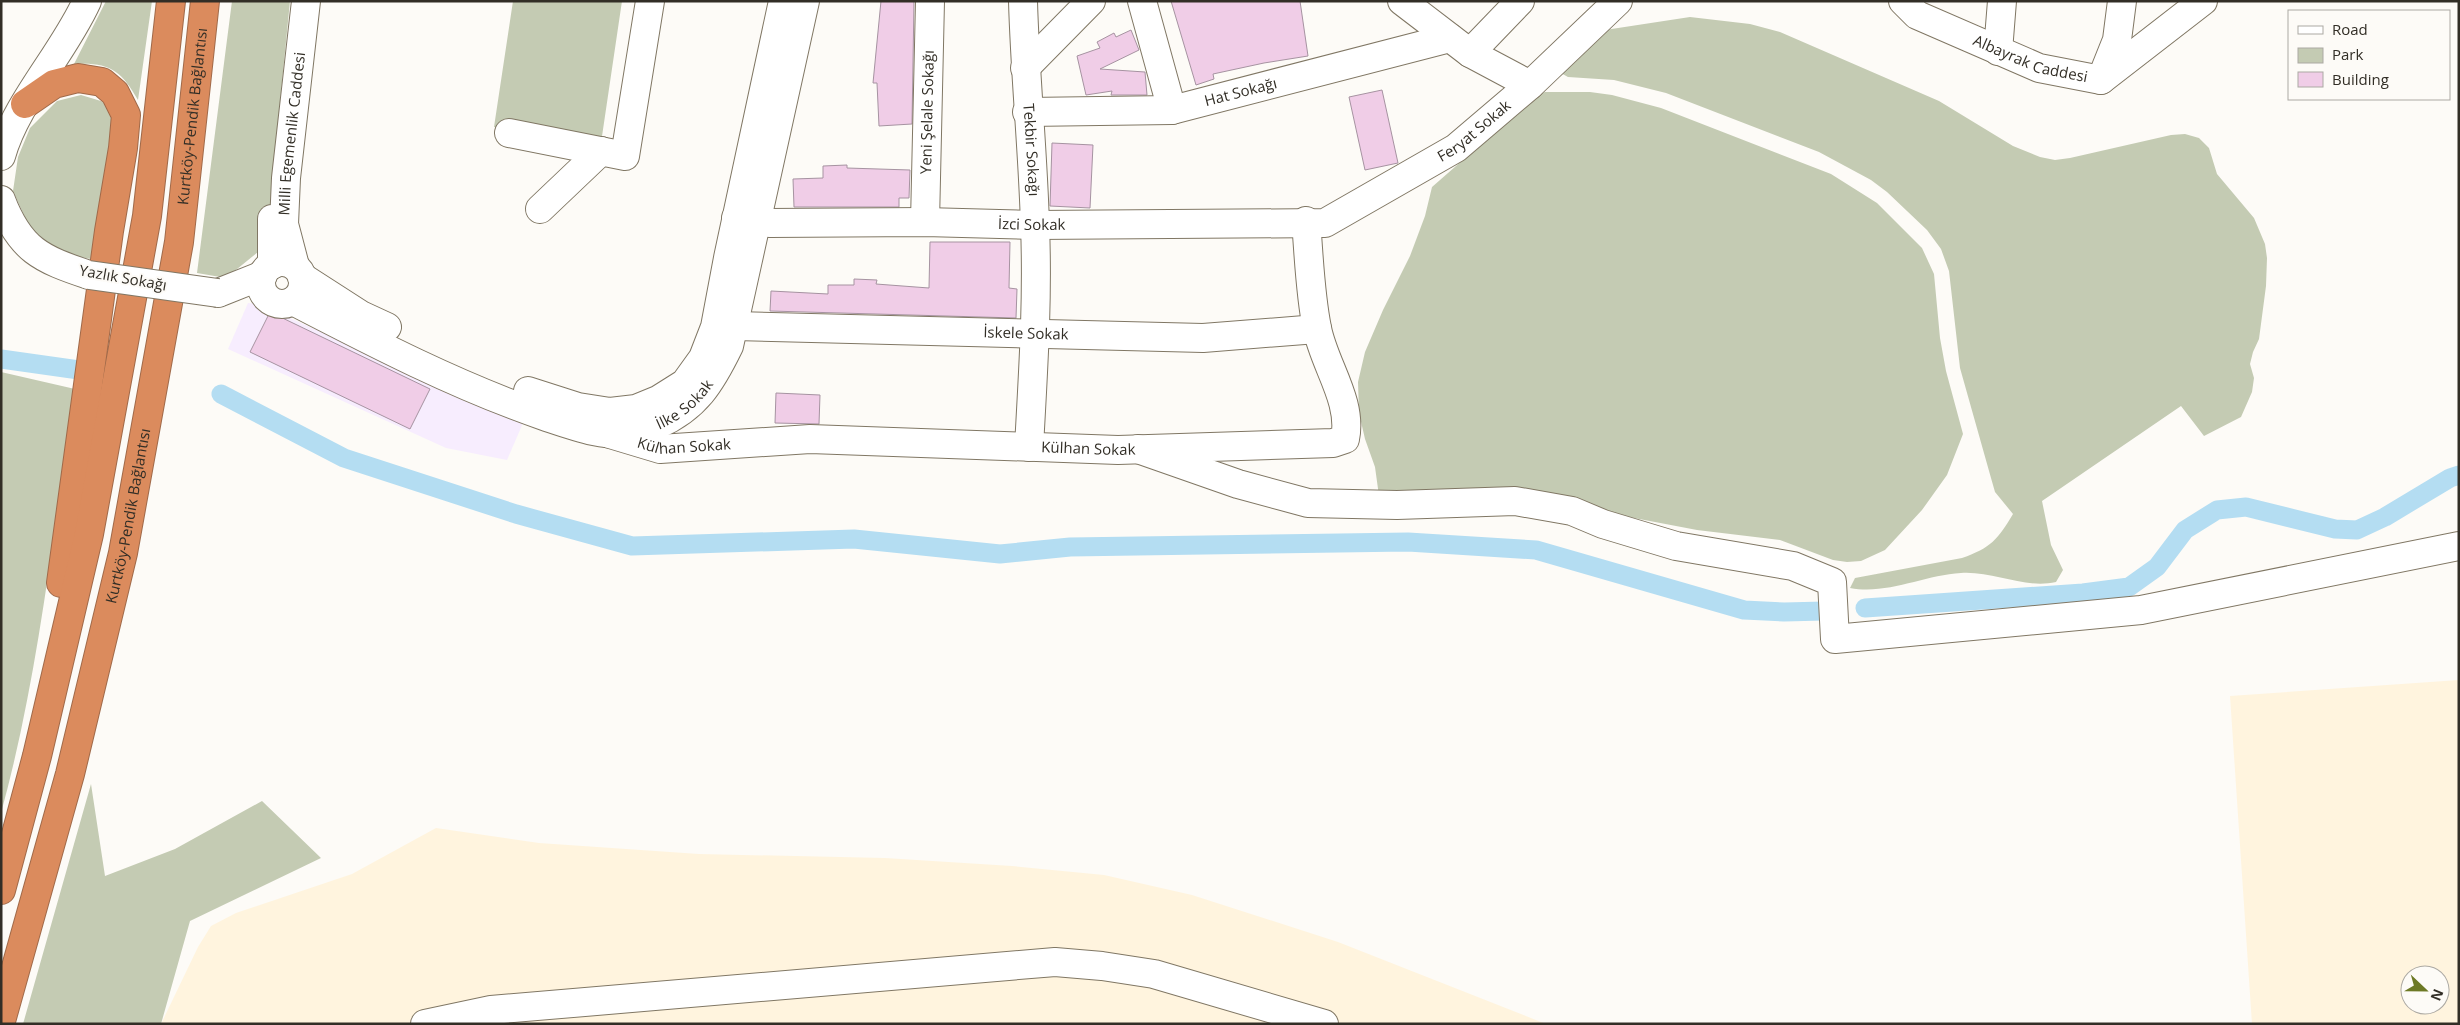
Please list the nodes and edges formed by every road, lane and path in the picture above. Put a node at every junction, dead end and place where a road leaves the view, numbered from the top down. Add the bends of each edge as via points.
1 (87, 1) edge
2 (171, 1) edge
3 (205, 1) edge
4 (215, 1) edge
5 (296, 1) edge
6 (306, 1) edge
7 (650, 1) edge
8 (783, 1) edge
9 (805, 1) edge
10 (930, 1) edge
11 (1023, 1) edge
12 (1091, 1) edge
13 (1142, 1) edge
14 (1402, 1) edge
15 (1520, 1) edge
16 (1618, 1) edge
17 (1903, 1) edge
18 (2002, 1) edge
19 (2122, 1) edge
20 (2203, 1) edge
21 (1460, 46) junction
22 (1998, 51) junction
23 (1024, 68) junction
24 (2101, 80) junction
25 (1530, 85) junction
26 (195, 100) junction
27 (25, 104) junction
28 (1172, 110) junction
29 (1027, 112) junction
30 (509, 133) dead end
31 (601, 151) junction
32 (1, 156) edge
33 (1, 200) edge
34 (540, 209) dead end
35 (747, 220) junction
36 (1306, 221) junction
37 (925, 222) junction
38 (1035, 225) junction
39 (282, 280) junction
40 (734, 326) junction
41 (1317, 329) junction
42 (1036, 334) junction
43 (610, 434) junction
44 (1029, 447) junction
45 (1138, 449) junction
46 (2459, 546) edge
47 (37, 756) junction
48 (1, 890) edge
49 (1, 1020) edge
50 (425, 1024) edge
51 (1324, 1024) edge

1 - 27 street via 62,49
2 - 47 highway via 146,216 89,534
3 - 26 highway, Kurtköy-Pendik Bağlantısı
4 - 26 highway
5 - 39 street, Milli Egemenlik Caddesi via 272,209
6 - 39 street, Milli Egemenlik Caddesi via 286,178
7 - 31 street via 626,156
8 - 35 street, İlke Sokak
9 - 35 street, İlke Sokak
10 - 37 street, Yeni Şelale Sokağı
11 - 23 street, Tekbir Sokağı
12 - 23 street
13 - 28 street
14 - 21 street
15 - 21 street
16 - 25 street, Feryat Sokak
17 - 22 street, Albayrak Caddesi via 1917,15
18 - 22 street
19 - 24 street via 2117,40
20 - 24 street, Albayrak Caddesi
21 - 25 street
21 - 28 street, Hat Sokağı
22 - 24 street, Albayrak Caddesi via 2038,68
23 - 29 street, Tekbir Sokağı
25 - 36 street, Feryat Sokak via 1456,148 1325,223
26 - 49 highway, Kurtköy-Pendik Bağlantısı via 179,242 123,552 70,774
27 - 32 street via 10,129
27 - 47 highway via 54,84 78,78 102,82 115,93 126,115
28 - 29 street, Hat Sokağı
29 - 38 street, Tekbir Sokağı
30 - 31 street
31 - 34 street
33 - 39 street, Yazlık Sokağı, bridge via 8,218 28,248 53,263 89,275 218,293
35 - 37 street, İzci Sokak
35 - 39 street, İlke Sokak via 703,358 685,383 636,409 610,412 578,407 513,387
35 - 40 street, İlke Sokak
36 - 38 street, İzci Sokak
36 - 41 street, Külhan Sokak
37 - 38 street, İzci Sokak
38 - 42 street, Tekbir Sokağı
39 - 43 street, İlke Sokak via 429,368 510,404 576,427
40 - 42 street, İskele Sokak
40 - 43 street, İlke Sokak via 729,346 715,375 697,400 670,419 638,433
41 - 42 street, İskele Sokak via 1203,338
41 - 45 street, Külhan Sokak via 1343,404 1347,427 1345,439 1334,444
42 - 44 street, Tekbir Sokağı
43 - 44 street, Külhan Sokak via 660,449 810,438
44 - 45 street, Külhan Sokak
45 - 46 street via 1238,484 1308,504 1515,501 1572,511 1676,546 1792,566 1832,582 1835,639 2140,610
47 - 48 highway
50 - 51 street via 491,1010 1055,962 1154,974

